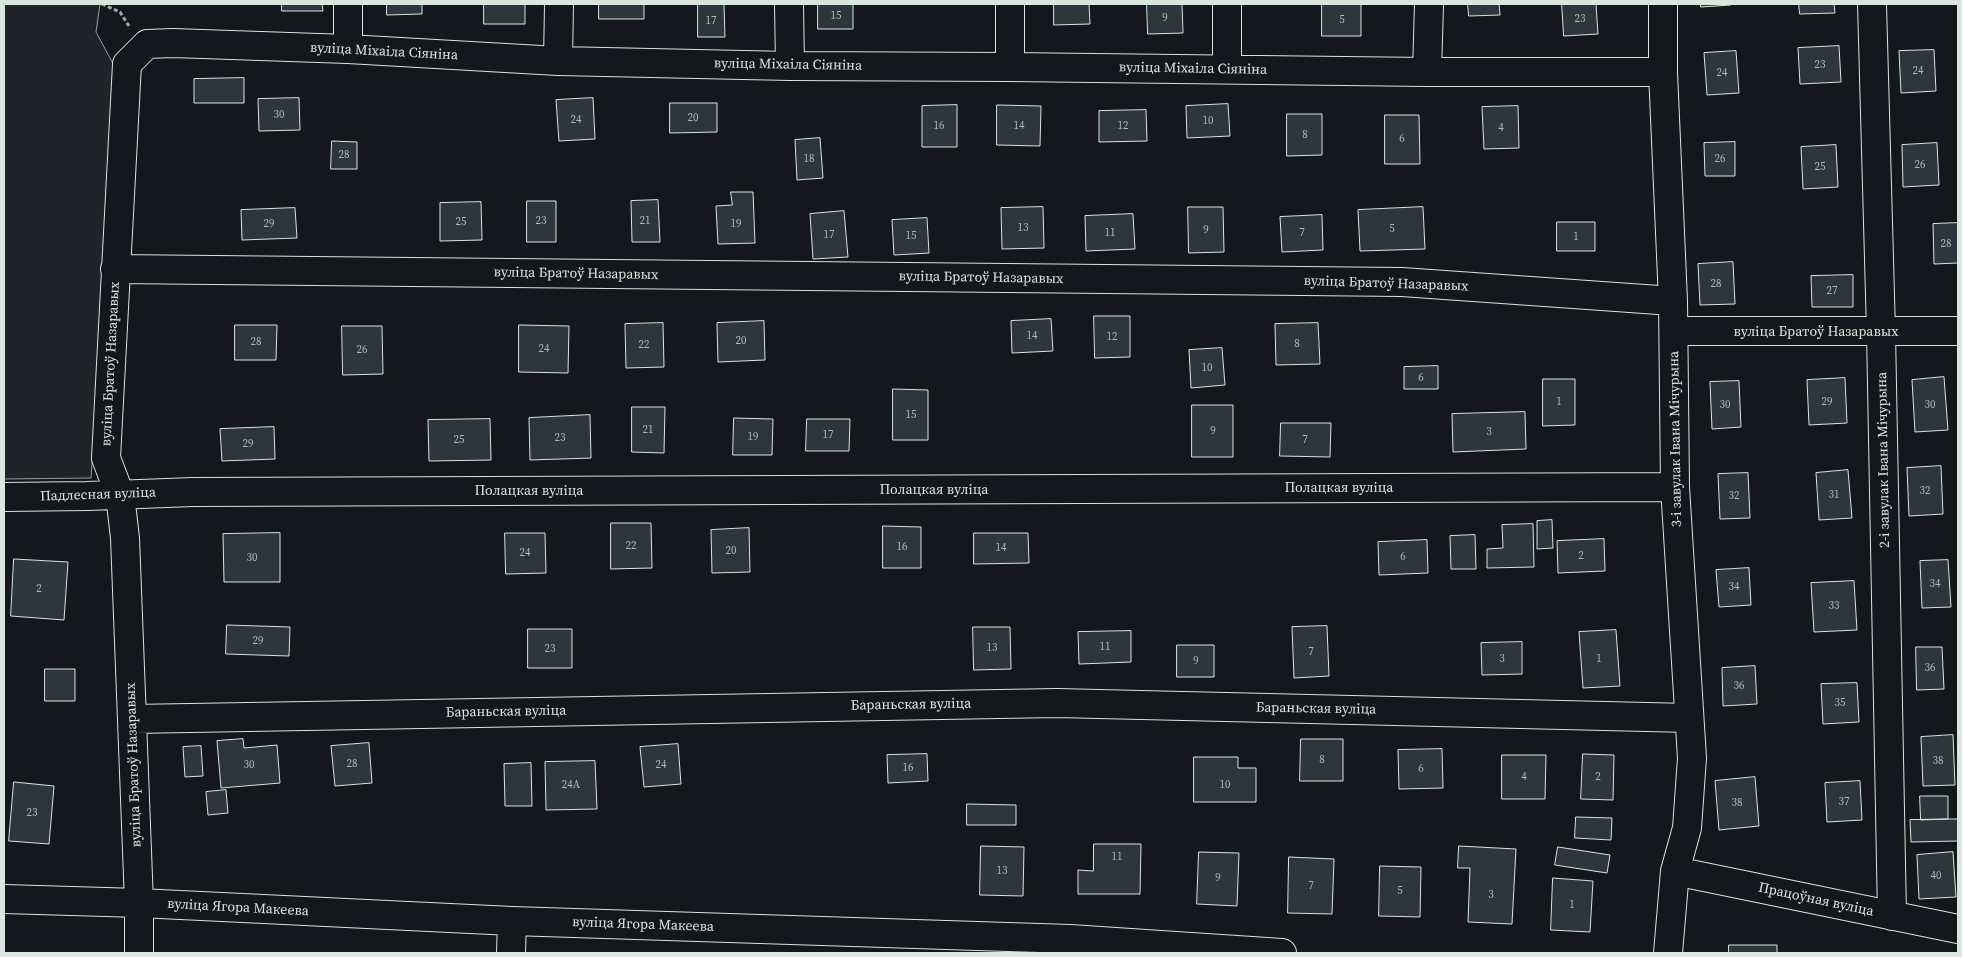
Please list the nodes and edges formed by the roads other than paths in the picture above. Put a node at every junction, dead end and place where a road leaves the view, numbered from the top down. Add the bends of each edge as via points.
1 (348, 4) edge
2 (559, 4) edge
3 (789, 4) edge
4 (1010, 4) edge
5 (1226, 4) edge
6 (1429, 4) edge
7 (1663, 4) edge
8 (1872, 4) edge
9 (348, 49) junction
10 (558, 61) junction
11 (790, 66) junction
12 (1010, 67) junction
13 (1227, 69) junction
14 (1427, 72) junction
15 (1663, 72) junction
16 (116, 269) junction
17 (1673, 301) junction
18 (1958, 331) edge
19 (1674, 332) junction
20 (1881, 332) junction
21 (1675, 487) junction
22 (193, 492) joint
23 (120, 495) junction
24 (4, 497) edge
25 (1689, 718) junction
26 (132, 719) junction
27 (1674, 871) junction
28 (4, 899) edge
29 (139, 903) junction
30 (1892, 916) junction
31 (512, 921) junction
32 (1958, 929) edge
33 (139, 953) edge
34 (511, 953) edge
35 (1282, 953) edge
36 (1668, 953) edge

1 - 9 street
2 - 10 street
3 - 11 street
4 - 12 street
5 - 13 street
6 - 14 street
7 - 15 street, 3-і завулак Івана Мічурына
8 - 20 street, 2-і завулак Івана Мічурына
9 - 10 street, вуліца Міхаіла Сіяніна
9 - 16 street, вуліца Міхаіла Сіяніна via 147,44 127,64
10 - 11 street, вуліца Міхаіла Сіяніна
11 - 12 street, вуліца Міхаіла Сіяніна
12 - 13 street, вуліца Міхаіла Сіяніна
13 - 14 street, вуліца Міхаіла Сіяніна
14 - 15 street, вуліца Міхаіла Сіяніна
15 - 17 street, 3-і завулак Івана Мічурына
16 - 17 street, вуліца Братоў Назаравых via 1402,282
16 - 23 street, вуліца Братоў Назаравых via 106,458
17 - 19 street, 3-і завулак Івана Мічурына
18 - 20 street, вуліца Братоў Назаравых
19 - 20 street, вуліца Братоў Назаравых
19 - 21 street, 3-і завулак Івана Мічурына
20 - 30 street, 2-і завулак Івана Мічурына
21 - 22 street, Полацкая вуліца
21 - 25 street, 3-і завулак Івана Мічурына
22 - 23 street, Падлесная вуліца
23 - 24 street, Падлесная вуліца
23 - 26 street, вуліца Братоў Назаравых via 125,538
25 - 26 street, Бараньская вуліца via 1057,703
25 - 27 street, 3-і завулак Івана Мічурына via 1692,758 1687,828
26 - 29 street, вуліца Братоў Назаравых
27 - 30 street, Працоўная вуліца
27 - 36 street, 3-і завулак Івана Мічурына
28 - 29 street, вуліца Ягора Макеева
29 - 31 street, вуліца Ягора Макеева
29 - 33 street, вуліца Братоў Назаравых
30 - 32 street, Працоўная вуліца
31 - 34 street
31 - 35 street, вуліца Ягора Макеева via 1070,939

